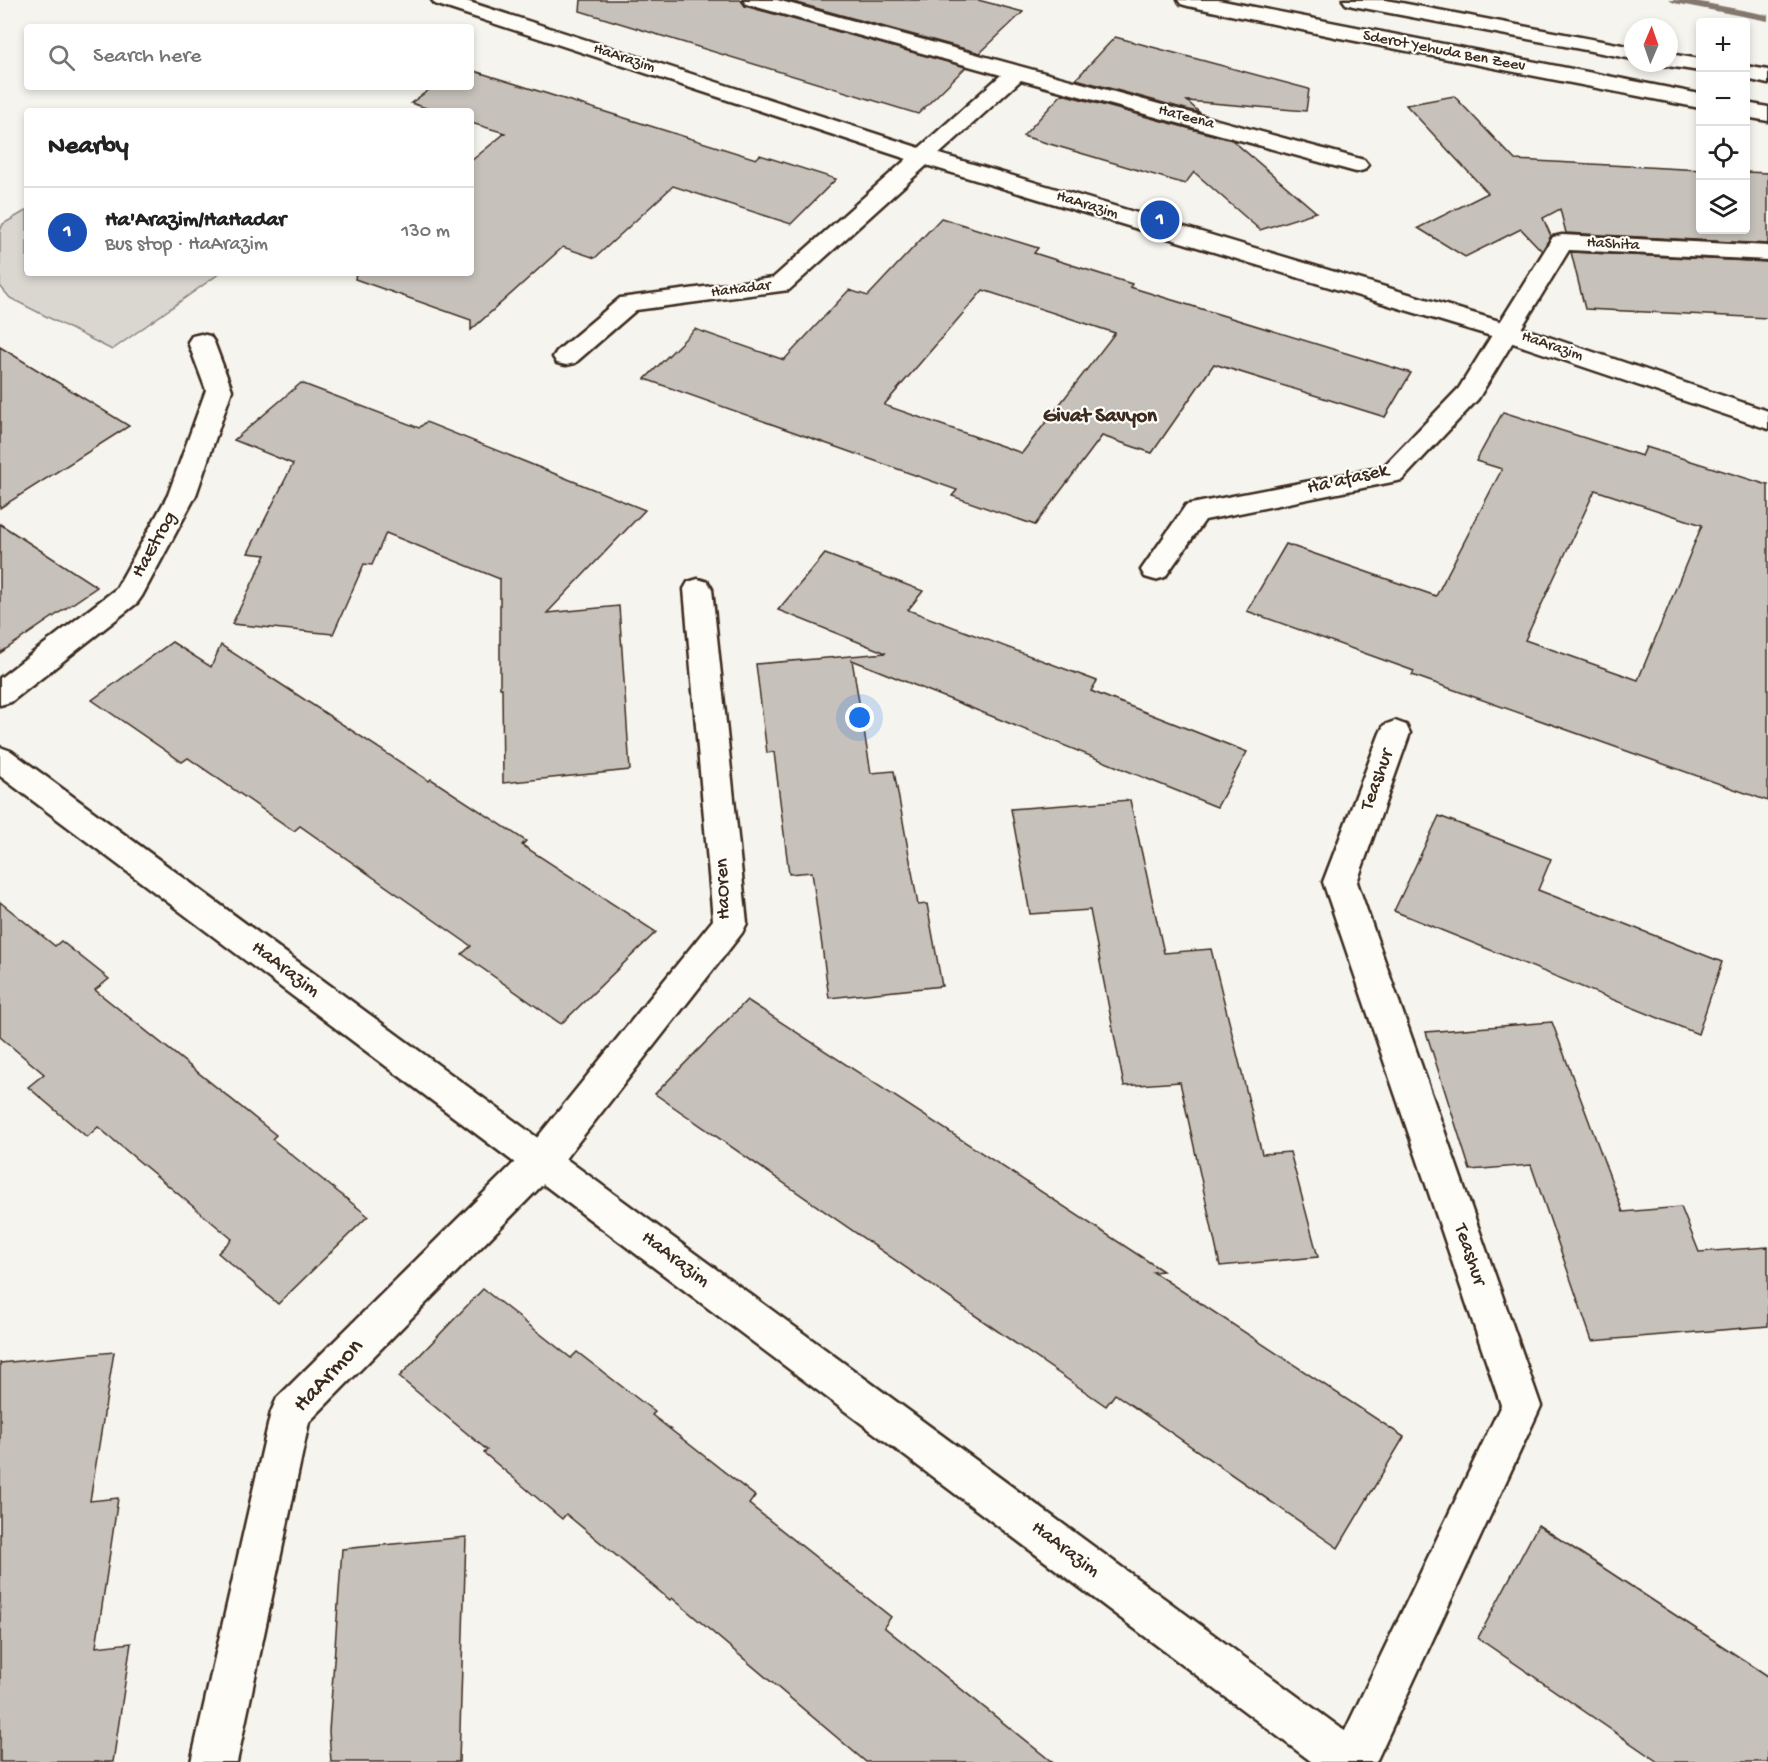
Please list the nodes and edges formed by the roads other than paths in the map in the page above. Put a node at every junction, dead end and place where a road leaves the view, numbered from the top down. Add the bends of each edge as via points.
1 (442, 0) edge
2 (753, 0) edge
3 (1188, 0) edge
4 (1353, 0) edge
5 (1624, 51) edge
6 (1678, 61) edge
7 (1696, 64) edge
8 (1017, 72) junction
9 (1750, 74) edge
10 (1768, 77) edge
11 (1696, 100) edge
12 (1750, 111) edge
13 (1768, 114) edge
14 (921, 156) junction
15 (1356, 165) dead end
16 (1768, 253) edge
17 (1507, 332) junction
18 (201, 342) dead end
19 (566, 357) dead end
20 (1768, 420) edge
21 (1155, 570) dead end
22 (698, 589) dead end
23 (0, 694) edge
24 (1395, 733) dead end
25 (0, 759) edge
26 (541, 1161) junction
27 (214, 1762) edge
28 (1351, 1762) edge

1 - 14 street, HaArazim
2 - 8 street, HaTeena
3 - 11 street, Sderot Yehuda Ben Zeev
4 - 5 street, Sderot Yehuda Ben Zeev
6 - 7 street
8 - 14 street
8 - 15 street, HaTeena
9 - 10 street
12 - 13 street
14 - 17 street, HaArazim
14 - 19 street, HaHadar via 780,285 629,303
16 - 17 street, HaShita via 1562,242
17 - 20 street, HaArazim
17 - 21 street, Ha'afasek via 1469,393 1392,474 1197,512
18 - 23 street, HaEtrog via 219,390 182,495 126,596
22 - 26 street, HaOren via 730,923
24 - 28 street, Teashur via 1340,882 1521,1406
25 - 26 street, HaArazim
26 - 27 street, HaArmon via 291,1412
26 - 28 street, HaArazim

